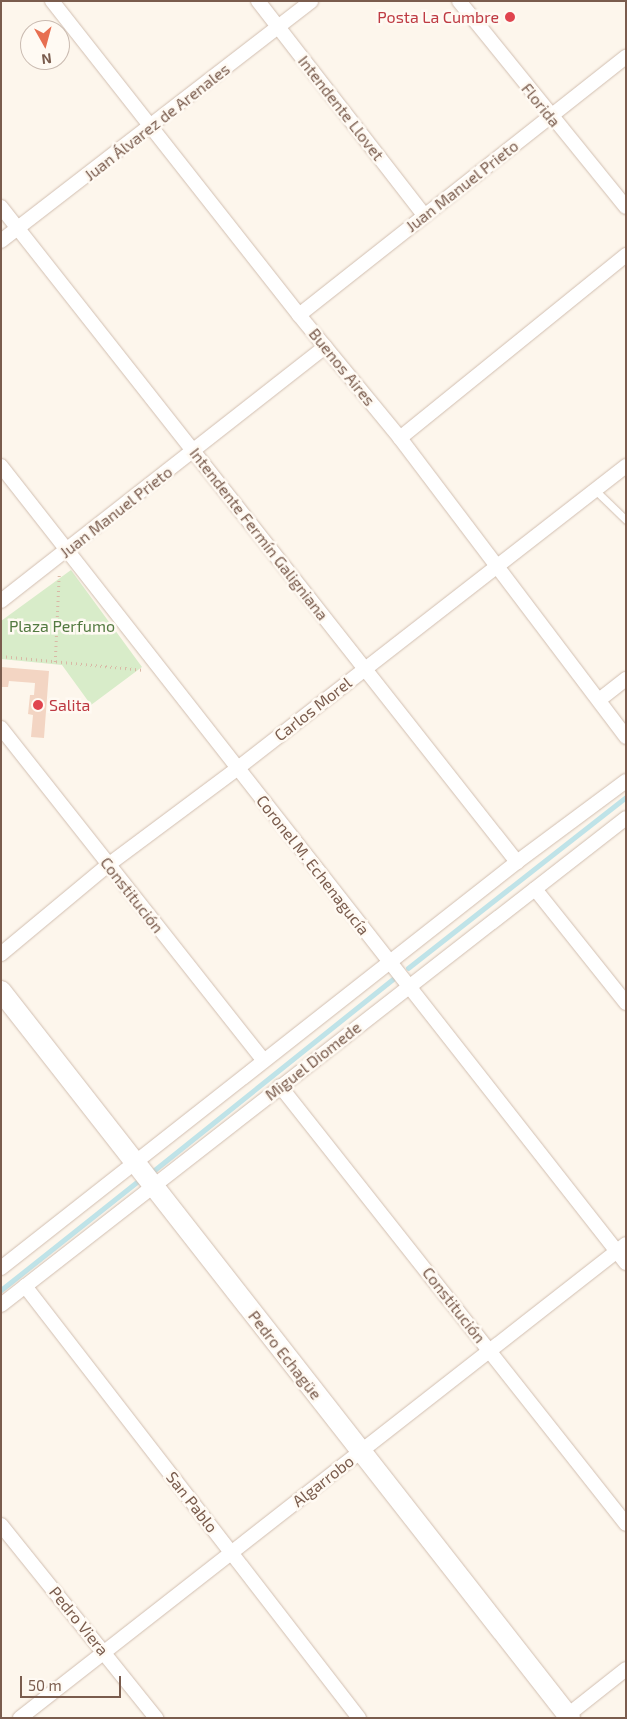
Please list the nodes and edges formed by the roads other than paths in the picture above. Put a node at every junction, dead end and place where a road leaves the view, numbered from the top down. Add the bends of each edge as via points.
1 (52, 1) edge
2 (258, 1) edge
3 (311, 1) edge
4 (459, 1) edge
5 (278, 27) junction
6 (626, 57) edge
7 (550, 117) junction
8 (150, 128) junction
9 (1, 207) edge
10 (626, 207) edge
11 (424, 215) junction
12 (18, 228) junction
13 (1, 241) edge
14 (626, 255) edge
15 (299, 315) junction
16 (325, 346) junction
17 (400, 438) junction
18 (195, 451) junction
19 (1, 466) edge
20 (626, 466) edge
21 (595, 490) junction
22 (626, 520) edge
23 (63, 553) junction
24 (496, 565) junction
25 (1, 602) edge
26 (364, 669) junction
27 (626, 679) edge
28 (599, 700) junction
29 (1, 728) edge
30 (626, 737) edge
31 (238, 768) junction
32 (626, 781) edge
33 (626, 818) edge
34 (517, 862) junction
35 (108, 865) junction
36 (535, 889) junction
37 (1, 954) edge
38 (389, 962) junction
39 (410, 986) junction
40 (1, 991) edge
41 (626, 1003) edge
42 (263, 1060) junction
43 (280, 1086) junction
44 (135, 1163) junction
45 (153, 1185) junction
46 (621, 1248) edge
47 (626, 1263) edge
48 (2, 1267) edge
49 (25, 1286) junction
50 (1, 1305) edge
51 (489, 1349) junction
52 (360, 1452) junction
53 (626, 1524) edge
54 (1, 1525) edge
55 (231, 1552) junction
56 (104, 1652) junction
57 (626, 1669) edge
58 (567, 1717) edge
59 (20, 1718) edge
60 (156, 1718) edge
61 (359, 1718) edge

1 - 8 street, Buenos Aires
2 - 5 street, Intendente Llovet
3 - 5 street, Juan Álvarez de Arenales
4 - 7 street, Florida
5 - 8 street, Juan Álvarez de Arenales
5 - 11 street, Intendente Llovet
6 - 7 street, Juan Manuel Prieto
7 - 10 street, Florida
7 - 11 street, Juan Manuel Prieto
8 - 12 street, Juan Álvarez de Arenales
8 - 15 street, Buenos Aires
9 - 12 street, Intendente Fermín Galigniana
11 - 15 street, Juan Manuel Prieto
12 - 13 street, Juan Álvarez de Arenales
12 - 18 street, Intendente Fermín Galigniana
14 - 17 street
15 - 16 street, Buenos Aires
16 - 17 street, Buenos Aires
16 - 18 street, Juan Manuel Prieto
17 - 24 street, Buenos Aires
18 - 23 street, Juan Manuel Prieto
18 - 26 street, Intendente Fermín Galigniana
19 - 23 street, Coronel M. Echenagucía
20 - 21 street, Carlos Morel
21 - 22 lane
21 - 24 street, Carlos Morel
23 - 25 street, Juan Manuel Prieto
23 - 31 street, Coronel M. Echenagucía
24 - 26 street, Carlos Morel
24 - 28 street, Buenos Aires
26 - 31 street, Carlos Morel
26 - 34 street, Intendente Fermín Galigniana
27 - 28 street
28 - 30 street, Buenos Aires
29 - 35 street, Constitución
31 - 35 street, Carlos Morel
31 - 38 street, Coronel M. Echenagucía
32 - 34 street, Miguel Diomede
33 - 36 street, Miguel Diomede
34 - 38 street, Miguel Diomede
35 - 37 street, Carlos Morel
35 - 42 street, Constitución
36 - 39 street, Miguel Diomede
36 - 41 street
38 - 39 street, Coronel M. Echenagucía
38 - 42 street, Miguel Diomede
39 - 43 street, Miguel Diomede
39 - 46 street, Coronel M. Echenagucía
40 - 44 street, Pedro Echagüe
42 - 44 street, Miguel Diomede
43 - 45 street, Miguel Diomede
43 - 51 street, Constitución
44 - 45 street, Pedro Echagüe
44 - 48 street, Miguel Diomede
45 - 49 street, Miguel Diomede
45 - 52 street, Pedro Echagüe
46 - 47 street, Coronel M. Echenagucía
46 - 51 street, Algarrobo
49 - 50 street, Miguel Diomede
49 - 55 street, San Pablo
51 - 52 street, Algarrobo
51 - 53 street, Constitución
52 - 55 street, Algarrobo
52 - 58 street, Pedro Echagüe
54 - 56 street, Pedro Viera
55 - 56 street, Algarrobo
55 - 61 street, San Pablo
56 - 59 street, Algarrobo
56 - 60 street, Pedro Viera
57 - 58 street

